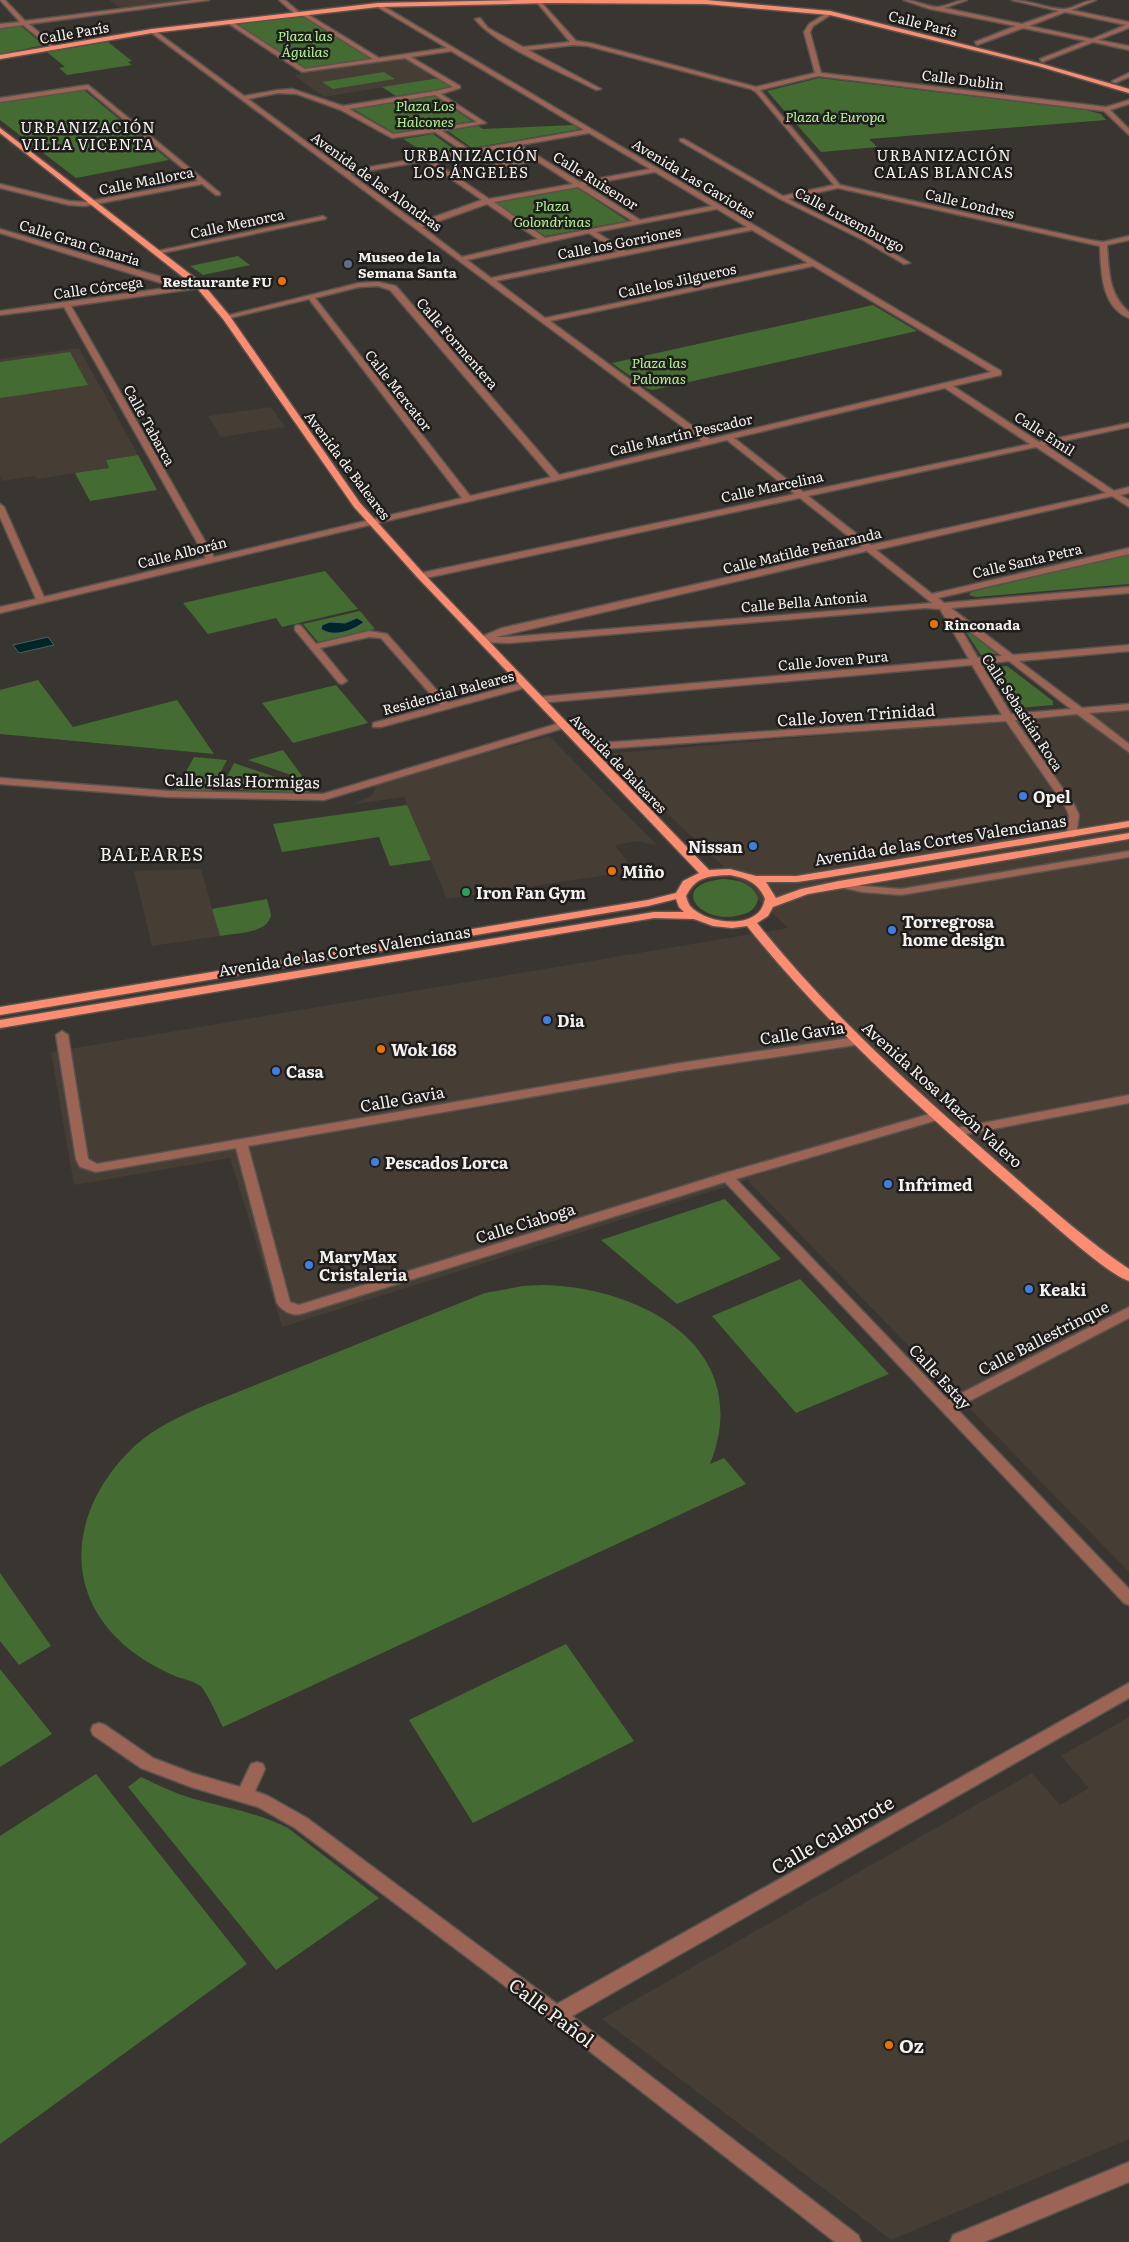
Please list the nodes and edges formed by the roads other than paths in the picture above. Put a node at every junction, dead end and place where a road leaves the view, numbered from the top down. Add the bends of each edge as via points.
1 (2, 0) edge
2 (206, 0) edge
3 (282, 0) edge
4 (402, 0) edge
5 (734, 0) edge
6 (907, 0) edge
7 (964, 0) edge
8 (1015, 0) edge
9 (1093, 0) edge
10 (441, 1) edge
11 (538, 1) edge
12 (706, 1) edge
13 (376, 4) junction
14 (936, 8) junction
15 (832, 11) junction
16 (1065, 11) junction
17 (299, 13) junction
18 (478, 19) dead end
19 (226, 20) junction
20 (24, 23) junction
21 (1129, 25) edge
22 (0, 26) edge
23 (1023, 26) junction
24 (152, 31) junction
25 (1092, 40) junction
26 (574, 43) junction
27 (977, 43) junction
28 (54, 48) junction
29 (1129, 48) edge
30 (452, 49) junction
31 (522, 49) junction
32 (406, 56) junction
33 (0, 57) edge
34 (378, 60) junction
35 (1042, 61) junction
36 (818, 74) junction
37 (1129, 75) edge
38 (1114, 80) junction
39 (1129, 85) edge
40 (598, 89) dead end
41 (756, 89) junction
42 (1129, 92) edge
43 (436, 93) junction
44 (243, 98) junction
45 (0, 100) edge
46 (1129, 102) edge
47 (343, 108) junction
48 (1106, 109) junction
49 (0, 130) edge
50 (437, 130) junction
51 (589, 131) junction
52 (1129, 134) edge
53 (682, 140) dead end
54 (514, 144) junction
55 (469, 152) junction
56 (426, 159) junction
57 (537, 159) junction
58 (656, 170) junction
59 (345, 173) junction
60 (448, 174) junction
61 (203, 182) junction
62 (578, 184) junction
63 (0, 186) edge
64 (838, 186) junction
65 (218, 194) dead end
66 (782, 198) junction
67 (487, 202) junction
68 (93, 204) junction
69 (718, 207) junction
70 (323, 218) dead end
71 (639, 222) junction
72 (417, 226) junction
73 (753, 228) junction
74 (0, 231) edge
75 (590, 231) junction
76 (1129, 238) edge
77 (544, 240) junction
78 (1104, 244) junction
79 (157, 252) junction
80 (624, 254) junction
81 (461, 259) junction
82 (906, 263) dead end
83 (815, 264) junction
84 (490, 280) junction
85 (200, 286) junction
86 (181, 288) junction
87 (311, 297) junction
88 (66, 304) junction
89 (0, 313) edge
90 (1129, 316) edge
91 (226, 317) junction
92 (544, 320) junction
93 (998, 373) joint
94 (946, 385) junction
95 (1129, 425) edge
96 (728, 437) junction
97 (708, 441) junction
98 (1038, 445) junction
99 (556, 477) junction
100 (1129, 490) edge
101 (801, 494) junction
102 (1113, 494) junction
103 (467, 498) junction
104 (1129, 504) edge
105 (0, 507) edge
106 (371, 521) junction
107 (871, 549) junction
108 (1129, 551) edge
109 (210, 560) junction
110 (421, 576) junction
111 (1129, 590) edge
112 (931, 597) junction
113 (41, 600) junction
114 (942, 606) junction
115 (0, 610) edge
116 (298, 628) dead end
117 (481, 639) junction
118 (314, 647) junction
119 (1129, 648) edge
120 (1011, 658) junction
121 (974, 662) junction
122 (342, 681) dead end
123 (525, 685) junction
124 (540, 700) junction
125 (446, 706) junction
126 (1129, 707) edge
127 (1081, 712) junction
128 (1009, 718) junction
129 (377, 725) dead end
130 (563, 725) junction
131 (585, 747) junction
132 (1129, 749) edge
133 (0, 781) edge
134 (1129, 824) edge
135 (1072, 834) junction
136 (1129, 836) edge
137 (1129, 854) edge
138 (706, 874) junction
139 (755, 879) junction
140 (839, 884) junction
141 (680, 895) junction
142 (770, 904) junction
143 (693, 916) junction
144 (749, 921) junction
145 (0, 1010) edge
146 (0, 1024) edge
147 (62, 1035) dead end
148 (856, 1041) junction
149 (1129, 1098) edge
150 (937, 1116) junction
151 (956, 1132) junction
152 (241, 1143) junction
153 (727, 1177) junction
154 (1127, 1274) edge
155 (1129, 1312) edge
156 (946, 1407) junction
157 (1129, 1599) edge
158 (1129, 1690) edge
159 (99, 1730) dead end
160 (257, 1769) dead end
161 (245, 1794) junction
162 (556, 2015) junction
163 (1129, 2172) edge
164 (851, 2242) edge
165 (960, 2242) edge

1 - 20 street
2 - 20 street
3 - 17 street
4 - 13 main road, Calle París
5 - 15 main road, Calle París
6 - 14 street
7 - 14 street
8 - 16 street
9 - 16 street
10 - 11 main road, Calle París
10 - 13 main road, Calle París
11 - 12 main road, Calle París
11 - 26 street
12 - 15 main road, Calle París
13 - 17 main road, Calle París
13 - 17 main road, Calle París
13 - 30 street, Avenida Las Gaviotas
14 - 23 street
15 - 27 main road, Calle París
15 - 35 main road, Calle París via 1029,62
15 - 36 street via 811,25 807,32
16 - 21 street
16 - 23 street
17 - 19 main road, Calle París
17 - 34 street
18 - 31 street via 482,26
19 - 24 main road, Calle París
19 - 34 street via 304,71
20 - 22 street
20 - 28 street
21 - 25 street
23 - 25 street
23 - 27 street
24 - 28 main road, Calle París
24 - 44 street, Avenida de las Alondras
25 - 29 street
25 - 35 street
26 - 31 street
26 - 41 street
27 - 35 main road, Calle París
28 - 33 main road, Calle París
30 - 32 street
30 - 51 street, Avenida Las Gaviotas
31 - 40 street
32 - 34 street
32 - 43 street via 458,87
35 - 38 main road, Calle París
35 - 42 main road, Calle París
36 - 41 street
36 - 48 street, Calle Dublin
37 - 38 street
38 - 39 main road, Calle París
41 - 64 street
43 - 47 street
43 - 50 street via 486,125
44 - 47 street via 298,92
44 - 59 street, Avenida de las Alondras
45 - 61 street, Calle Mallorca via 88,87
46 - 48 street
47 - 50 street via 389,136
48 - 52 street
49 - 68 main road, Avenida de Baleares
50 - 55 street
51 - 54 street
51 - 58 street, Avenida Las Gaviotas
53 - 66 street, Calle Luxemburgo
54 - 55 street
54 - 57 street, Calle Ruisenor
55 - 56 street
56 - 59 street
56 - 60 street
57 - 60 street
57 - 62 street, Calle Ruisenor
58 - 62 street
58 - 69 street, Avenida Las Gaviotas
59 - 72 street, Avenida de las Alondras
60 - 67 street
61 - 65 street, Calle Mallorca
61 - 68 street, Calle Mallorca
62 - 67 street
62 - 71 street, Calle Ruisenor
63 - 68 street, Calle Mallorca via 69,202
64 - 66 street, Calle Luxemburgo
64 - 78 street, Calle Londres
66 - 82 street, Calle Luxemburgo
67 - 72 street
67 - 77 street
68 - 79 main road, Avenida de Baleares
69 - 71 street
69 - 73 street, Avenida Las Gaviotas
70 - 79 street, Calle Menorca
71 - 75 street
72 - 81 street, Avenida de las Alondras
73 - 80 street, Calle los Gorriones
73 - 83 street, Avenida Las Gaviotas
74 - 86 street, Calle Gran Canaria
75 - 77 street
75 - 80 street
76 - 78 street
77 - 81 street
78 - 90 street via 1109,296
79 - 85 main road, Avenida de Baleares
80 - 84 street, Calle los Gorriones
81 - 84 street, Avenida de las Alondras
83 - 92 street, Calle los Jilgueros
83 - 93 street, Avenida Las Gaviotas
84 - 92 street, Avenida de las Alondras
85 - 86 street, Calle Córcega
85 - 91 main road, Avenida de Baleares
86 - 88 street, Calle Córcega
87 - 91 street, Calle Formentera
87 - 99 street, Calle Formentera via 365,284 384,284 393,288
87 - 103 street, Calle Mercator
88 - 89 street, Calle Córcega
88 - 109 street, Calle Tabarca
91 - 106 main road, Avenida de Baleares
92 - 97 street, Avenida de las Alondras
93 - 94 street, Calle Martín Pescador
94 - 96 street, Calle Martín Pescador
94 - 98 street, Calle Emil
95 - 98 street, Calle Marcelina
96 - 97 street, Calle Martín Pescador
96 - 101 street
97 - 99 street, Calle Martín Pescador
98 - 101 street, Calle Marcelina
98 - 102 street, Calle Emil
99 - 103 street, Calle Martín Pescador
100 - 102 street, Calle Matilde Peñaranda
101 - 107 street
101 - 110 street, Calle Marcelina
102 - 104 street, Calle Emil
102 - 107 street, Calle Matilde Peñaranda
103 - 106 street, Calle Martín Pescador
105 - 113 street
106 - 109 street, Calle Alborán
106 - 110 main road, Avenida de Baleares
107 - 112 street
107 - 117 street, Calle Matilde Peñaranda via 502,631
108 - 112 street, Calle Santa Petra
109 - 113 street, Calle Alborán
110 - 117 main road, Avenida de Baleares
111 - 114 street, Calle Bella Antonia
112 - 114 street
113 - 115 street, Calle Alborán
114 - 117 street, Calle Bella Antonia via 918,605 509,640
114 - 120 street
114 - 121 street, Calle Sebastián Roca
116 - 118 street
117 - 123 main road, Avenida de Baleares
118 - 122 street
118 - 125 street via 369,634 384,636
119 - 120 street, Calle Joven Pura
120 - 121 street, Calle Joven Pura
120 - 127 street
121 - 124 street, Calle Joven Pura
121 - 128 street, Calle Sebastián Roca
123 - 124 main road, Avenida de Baleares
123 - 125 street, Residencial Baleares
124 - 130 main road, Avenida de Baleares
125 - 129 street, Residencial Baleares
126 - 127 street, Calle Joven Trinidad
127 - 128 street, Calle Joven Trinidad
127 - 132 street
128 - 131 street, Calle Joven Trinidad
128 - 135 street, Calle Sebastián Roca via 1070,806 1074,815
130 - 131 main road, Avenida de Baleares
130 - 133 street, Calle Islas Hormigas via 324,797 168,794
131 - 138 main road, Avenida de Baleares
134 - 135 main road, Avenida de las Cortes Valencianas
135 - 139 main road, Avenida de las Cortes Valencianas via 797,879
136 - 140 main road, Avenida de las Cortes Valencianas
137 - 140 street, Avenida de las Cortes Valencianas via 901,892
138 - 139 main road via 730,872
138 - 141 main road via 690,880
139 - 142 main road via 770,894
140 - 142 main road, Avenida de las Cortes Valencianas
141 - 143 main road via 681,902
141 - 145 main road, Avenida de las Cortes Valencianas via 648,903
142 - 144 main road via 759,917
143 - 144 main road via 714,923
143 - 146 main road, Avenida de las Cortes Valencianas via 654,915
144 - 148 main road, Avenida Rosa Mazón Valero
147 - 152 street, Calle Gavia via 85,1164 100,1167
148 - 150 main road, Avenida Rosa Mazón Valero
148 - 152 street, Calle Gavia via 680,1067
149 - 151 street
150 - 151 main road, Avenida Rosa Mazón Valero
150 - 153 street, Calle Ciaboga
151 - 154 main road, Avenida Rosa Mazón Valero via 1081,1240
152 - 153 street, Calle Ciaboga via 284,1303 295,1310
153 - 156 street, Calle Estay
155 - 156 street, Calle Ballestrinque
156 - 157 street, Calle Estay
158 - 162 street, Calle Calabrote
159 - 161 street, Calle Pañol via 127,1751 169,1772
160 - 161 street
161 - 162 street, Calle Pañol via 301,1823
162 - 164 street, Calle Pañol
163 - 165 street

